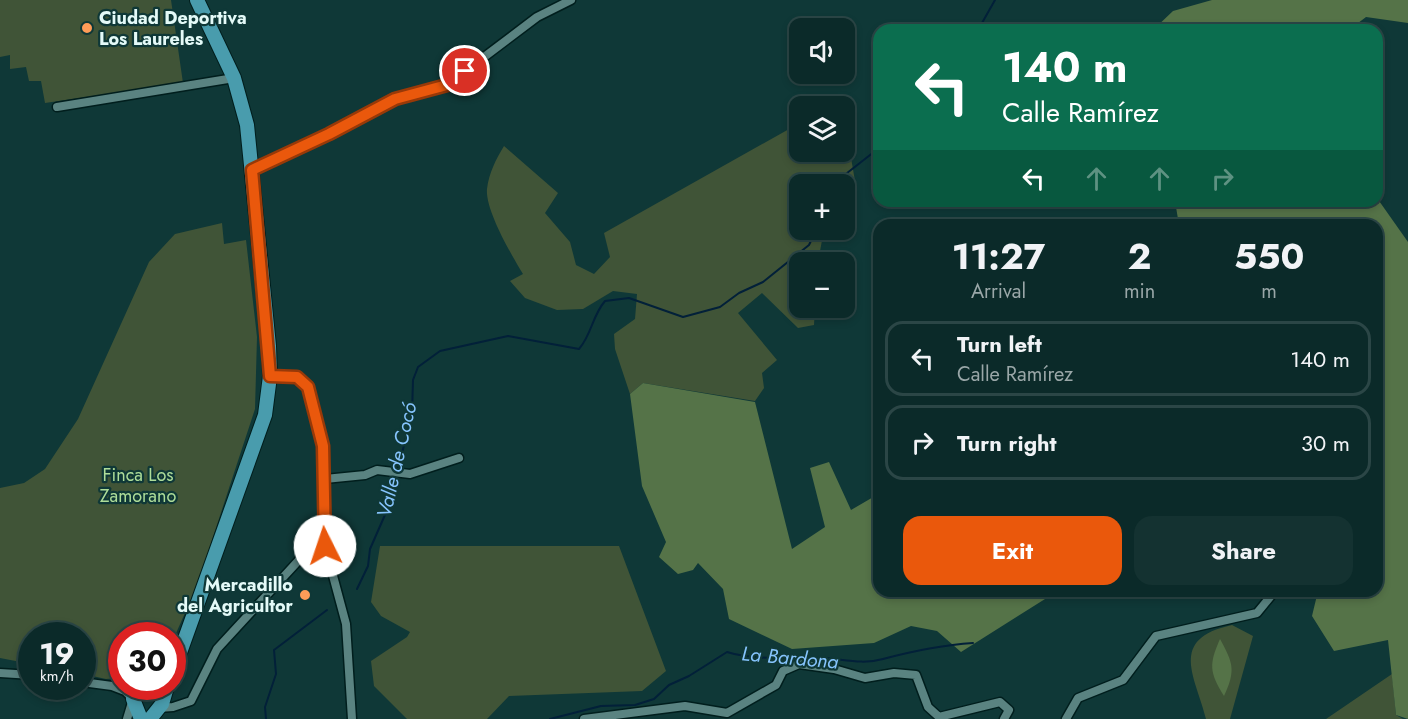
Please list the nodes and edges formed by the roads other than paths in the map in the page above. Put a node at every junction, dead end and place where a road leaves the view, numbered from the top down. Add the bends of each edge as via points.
1 (197, 0) edge
2 (571, 0) edge
3 (234, 78) junction
4 (57, 107) dead end
5 (252, 170) junction
6 (270, 376) junction
7 (459, 458) dead end
8 (325, 479) junction
9 (323, 521) junction
10 (1270, 597) edge
11 (190, 623) junction
12 (186, 629) edge
13 (186, 635) edge
14 (0, 673) edge
15 (18, 674) edge
16 (133, 700) edge
17 (135, 700) edge
18 (139, 700) edge
19 (164, 700) edge
20 (154, 713) edge
21 (127, 719) edge
22 (141, 719) edge
23 (352, 719) edge
24 (584, 719) edge
25 (1004, 719) edge
26 (1066, 719) edge

1 - 3 main road
2 - 5 street via 537,17 447,85 395,99
3 - 4 street
3 - 5 main road via 243,103
5 - 6 main road
6 - 8 street via 297,377 308,387 323,446
6 - 11 main road via 265,414
7 - 8 street via 410,474 377,470
8 - 9 street
9 - 20 street via 299,560 217,649 191,701
9 - 23 street via 325,546 345,624
10 - 26 street via 1257,613 1156,636 1123,680 1078,698
11 - 12 main road
11 - 13 main road
14 - 15 street
16 - 21 street
17 - 22 main road
18 - 20 main road
19 - 20 main road
24 - 25 street via 685,706 727,713 776,685 783,671 799,664 865,678 894,673 916,675 928,706 939,717 1000,702 1009,710

